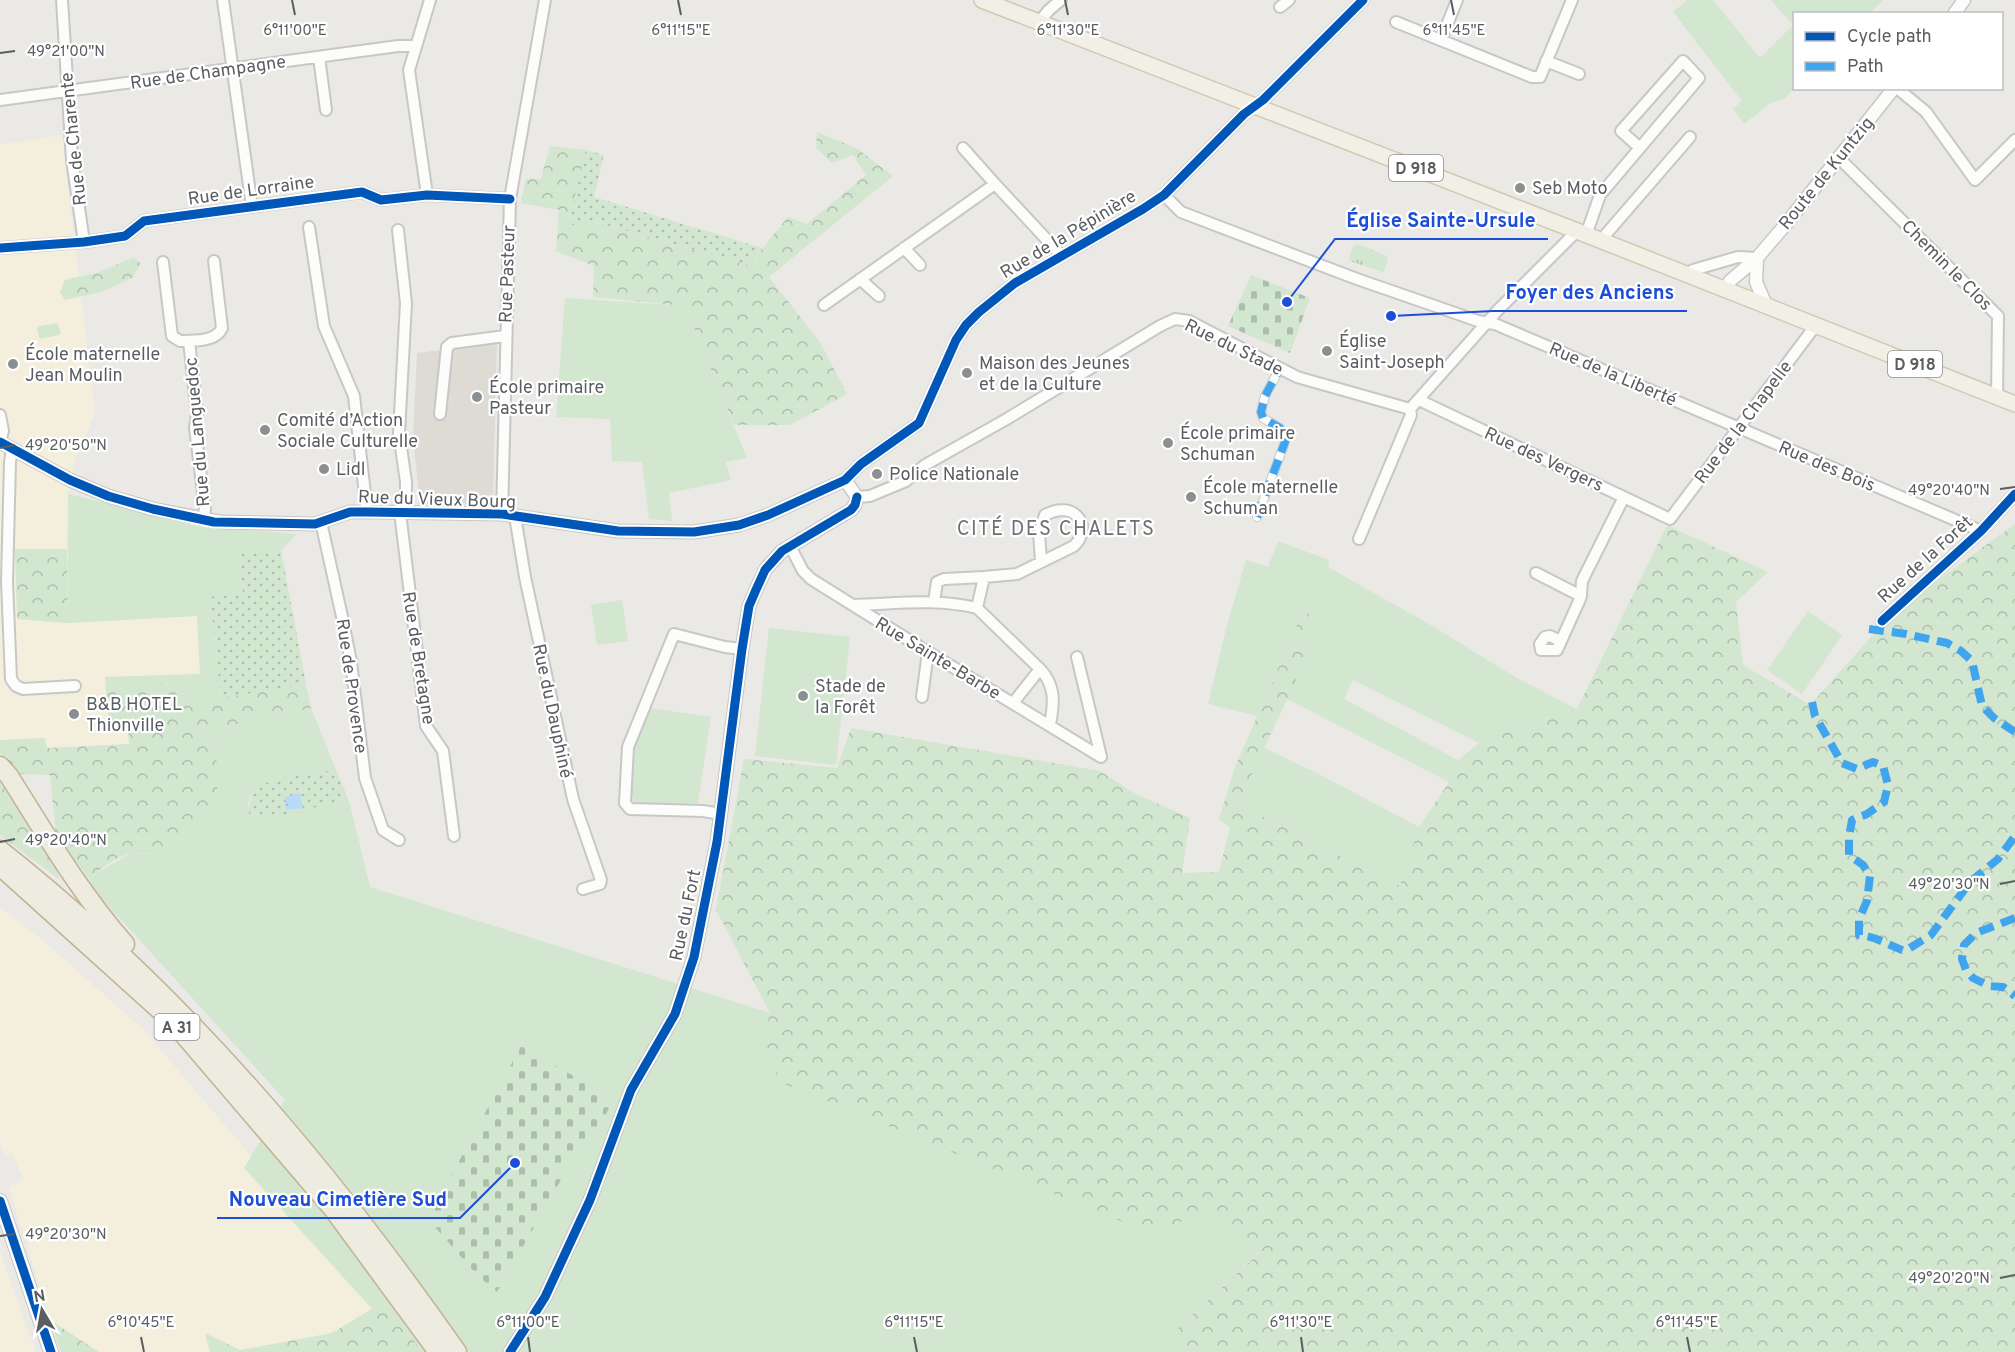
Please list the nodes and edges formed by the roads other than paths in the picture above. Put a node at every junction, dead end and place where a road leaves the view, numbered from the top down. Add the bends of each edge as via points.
1 (62, 0) edge
2 (223, 0) edge
3 (430, 0) edge
4 (545, 0) edge
5 (982, 0) edge
6 (1061, 0) edge
7 (1363, 0) edge
8 (1458, 0) edge
9 (1572, 0) edge
10 (1039, 22) junction
11 (1396, 22) dead end
12 (1441, 40) junction
13 (416, 46) junction
14 (320, 57) junction
15 (1546, 61) junction
16 (233, 69) junction
17 (1579, 74) dead end
18 (1893, 90) edge
19 (1898, 90) edge
20 (67, 91) junction
21 (0, 100) edge
22 (1254, 106) junction
23 (326, 110) dead end
24 (1690, 137) dead end
25 (2015, 140) edge
26 (963, 148) dead end
27 (1640, 148) junction
28 (1839, 158) junction
29 (995, 184) junction
30 (427, 195) junction
31 (1164, 195) junction
32 (510, 199) junction
33 (252, 207) junction
34 (309, 226) dead end
35 (398, 230) dead end
36 (1588, 235) junction
37 (84, 242) junction
38 (0, 248) edge
39 (904, 248) junction
40 (1061, 255) junction
41 (214, 261) dead end
42 (163, 262) dead end
43 (1756, 264) junction
44 (920, 265) dead end
45 (1688, 274) junction
46 (860, 279) junction
47 (1726, 289) junction
48 (879, 296) dead end
49 (1742, 296) junction
50 (824, 305) dead end
51 (1766, 305) junction
52 (1487, 322) junction
53 (1816, 325) junction
54 (505, 336) junction
55 (189, 341) junction
56 (1280, 368) junction
57 (1997, 396) junction
58 (1419, 400) junction
59 (2015, 404) edge
60 (1410, 409) junction
61 (440, 414) dead end
62 (0, 415) edge
63 (1739, 428) junction
64 (0, 442) edge
65 (12, 449) junction
66 (845, 480) junction
67 (2015, 494) edge
68 (857, 497) junction
69 (1624, 497) junction
70 (367, 512) junction
71 (403, 512) junction
72 (502, 514) junction
73 (515, 516) junction
74 (1257, 518) dead end
75 (202, 519) junction
76 (1670, 519) joint
77 (321, 522) junction
78 (1982, 531) junction
79 (1359, 539) dead end
80 (790, 546) junction
81 (1041, 561) junction
82 (1536, 573) dead end
83 (984, 577) junction
84 (4, 582) edge
85 (1581, 596) junction
86 (934, 602) junction
87 (852, 605) junction
88 (977, 608) junction
89 (1882, 621) dead end
90 (1561, 641) dead end
91 (742, 649) junction
92 (928, 652) junction
93 (1077, 657) dead end
94 (1040, 669) junction
95 (75, 686) dead end
96 (922, 697) dead end
97 (1013, 704) junction
98 (1050, 725) junction
99 (0, 766) edge
100 (722, 814) junction
101 (454, 836) dead end
102 (399, 840) dead end
103 (0, 850) edge
104 (0, 866) edge
105 (583, 889) dead end
106 (162, 993) junction
107 (0, 1201) edge
108 (51, 1352) edge
109 (438, 1352) edge
110 (457, 1352) edge
111 (510, 1352) edge

1 - 20 street, Rue de Charente
2 - 16 street
3 - 13 street
4 - 32 street, Rue Pasteur
5 - 10 main road, D 918
6 - 10 street
7 - 22 street, Rue de la Pépinière
8 - 12 street
9 - 15 street
10 - 22 main road, D 918
11 - 12 street
12 - 15 street via 1532,77 1540,76
13 - 14 street, Rue de Champagne
13 - 30 street via 409,70
14 - 16 street, Rue de Champagne
14 - 23 street
15 - 17 street
16 - 20 street, Rue de Champagne
16 - 33 street
18 - 28 street, Route de Kuntzig
19 - 25 street via 1926,112 1974,180
20 - 21 street, Rue de Champagne
20 - 37 street, Rue de Charente
22 - 31 street, Rue de la Pépinière
22 - 36 main road, D 918
24 - 36 street
26 - 29 street
27 - 27 street via 1700,78 1683,61 1621,131
27 - 36 street via 1600,195
28 - 43 street, Route de Kuntzig
28 - 57 street, Chemin le Clos via 1998,316
29 - 39 street
29 - 40 street
30 - 32 street, Rue de Lorraine
30 - 33 street, Rue de Lorraine via 381,200 362,192
31 - 40 street, Rue de la Pépinière
31 - 52 street, Rue de la Liberté via 1181,212 1358,279
32 - 54 street, Rue Pasteur
33 - 37 street, Rue de Lorraine via 144,221 125,236
34 - 70 street via 324,326 354,396
35 - 71 street, Rue de Bretagne via 406,303 399,433 406,482
36 - 45 main road, D 918
36 - 52 street
37 - 38 street, Rue de Lorraine
39 - 44 street
39 - 46 street
40 - 66 street, Rue de la Pépinière via 1015,283 966,325 919,423
41 - 55 street, Rue du Languedoc via 222,328 213,337
42 - 55 street via 172,336
43 - 45 street via 1738,257
43 - 47 street, Route de Kuntzig via 1730,281
43 - 49 street, Route de Kuntzig
43 - 51 street via 1756,282
45 - 47 main road, D 918
46 - 48 street
46 - 50 street
47 - 49 main road, D 918
49 - 51 main road, D 918
51 - 53 main road, D 918
52 - 58 street
52 - 63 street, Rue de la Liberté
53 - 57 main road, D 918
53 - 63 street, Rue de la Chapelle
54 - 61 street via 447,346
54 - 72 street, Rue Pasteur
55 - 75 street, Rue du Languedoc via 205,509
56 - 60 street, Rue du Stade via 1313,382
56 - 68 street, Rue du Stade via 1189,321 1175,319 925,465 906,481 870,496
56 - 74 street via 1260,412 1280,428 1285,442
57 - 59 main road, D 918
58 - 60 street
58 - 69 street, Rue des Vergers
60 - 79 street via 1411,415
62 - 64 street
63 - 76 street, Rue de la Chapelle
63 - 78 street, Rue des Bois
64 - 65 street, Rue du Vieux Bourg
65 - 75 street, Rue du Vieux Bourg via 108,496
65 - 84 street
66 - 68 street
66 - 73 street, Rue du Vieux Bourg via 739,525 694,532 618,531
67 - 78 street, Rue de la Forêt
68 - 80 street, Rue du Fort via 851,510
69 - 76 street, Rue des Vergers
69 - 85 street via 1582,581
70 - 71 street, Rue du Vieux Bourg
70 - 77 street, Rue du Vieux Bourg via 350,512
71 - 72 street, Rue du Vieux Bourg
71 - 101 street, Rue de Bretagne via 426,726 443,751
72 - 73 street, Rue du Vieux Bourg
73 - 105 street, Rue du Dauphiné via 573,800 601,879 600,884
75 - 77 street, Rue du Vieux Bourg
77 - 102 street, Rue de Provence via 351,662 364,778 383,830
78 - 89 street, Rue de la Forêt
80 - 87 street, Rue Sainte-Barbe via 802,571
80 - 91 street, Rue du Fort via 773,560 760,581 749,606
81 - 81 street via 1080,540 1080,522 1075,513 1065,509 1045,515 1039,533
81 - 83 street via 1017,574
82 - 85 street
83 - 86 street via 936,582
83 - 88 street
84 - 95 street via 10,669 16,686
85 - 90 street
86 - 87 street
86 - 88 street
87 - 92 street, Rue Sainte-Barbe
88 - 94 street
91 - 100 street, Rue du Fort
91 - 100 street via 674,634 628,747 625,803 630,809
92 - 96 street
92 - 97 street, Rue Sainte-Barbe
93 - 98 street, Rue Sainte-Barbe via 1101,757
94 - 97 street
94 - 98 street via 1053,689
97 - 98 street, Rue Sainte-Barbe
99 - 106 highway via 110,927 152,974
100 - 111 street, Rue du Fort via 694,957 675,1014 631,1090 590,1200 545,1297
103 - 106 highway, A 31 via 72,909
104 - 109 highway, A 31 via 172,1021 333,1209
106 - 110 highway, A 31 via 287,1130 372,1236
107 - 108 main road

